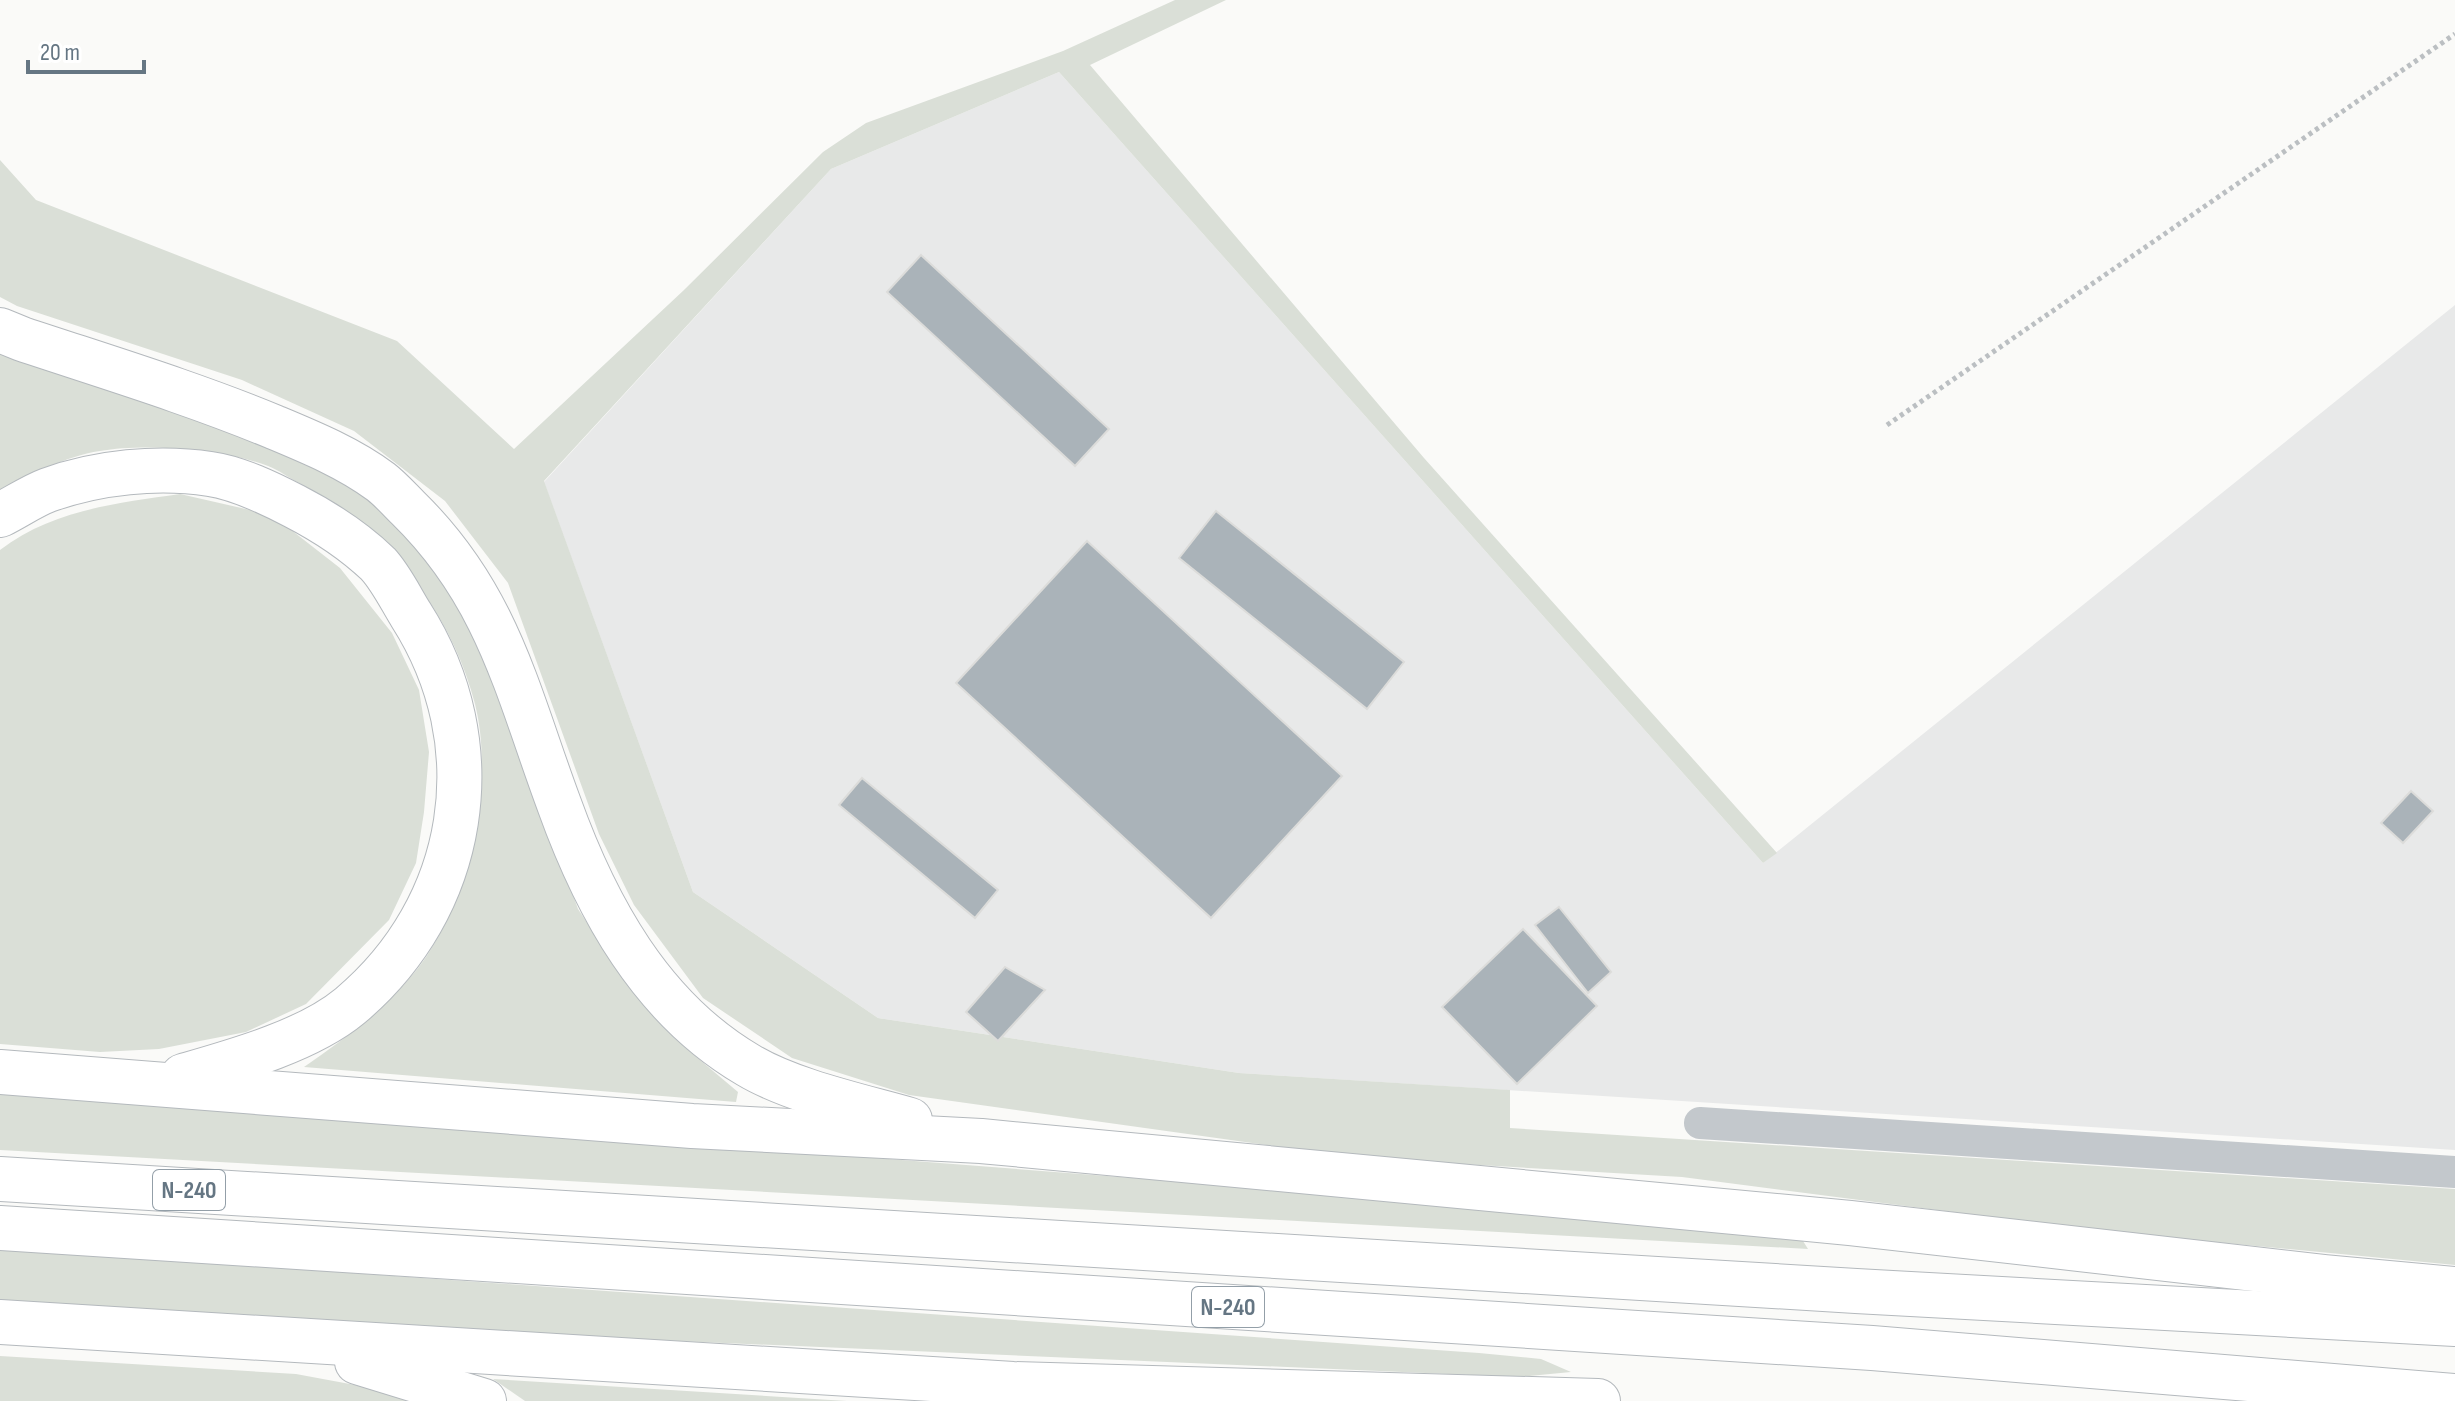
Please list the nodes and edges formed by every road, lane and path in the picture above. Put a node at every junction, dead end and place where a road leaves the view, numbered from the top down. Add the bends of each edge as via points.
1 (2455, 34) edge
2 (0, 330) edge
3 (1887, 425) dead end
4 (0, 515) edge
5 (0, 1072) edge
6 (158, 1084) junction
7 (1700, 1123) dead end
8 (981, 1141) junction
9 (2455, 1172) edge
10 (0, 1179) edge
11 (0, 1228) edge
12 (2455, 1289) edge
13 (0, 1322) edge
14 (2455, 1324) edge
15 (294, 1342) junction
16 (1013, 1384) junction
17 (2455, 1396) edge
18 (484, 1401) edge
19 (965, 1401) edge
20 (1598, 1401) edge

1 - 3 path
2 - 8 highway via 223,406 317,444 381,482 457,562 492,622 593,884 653,985 691,1026 749,1066 807,1090
4 - 6 highway via 47,491 98,476 153,471 211,474 268,493 330,525 380,566 443,676 458,735 460,803 449,862 396,961 348,1008 299,1036
5 - 6 highway
6 - 8 highway via 692,1126
7 - 9 street
8 - 12 highway via 1834,1221
10 - 14 highway, N-240
11 - 17 highway, N-240 via 1872,1348
13 - 15 highway
15 - 16 highway
15 - 18 highway
16 - 19 highway
16 - 20 highway

